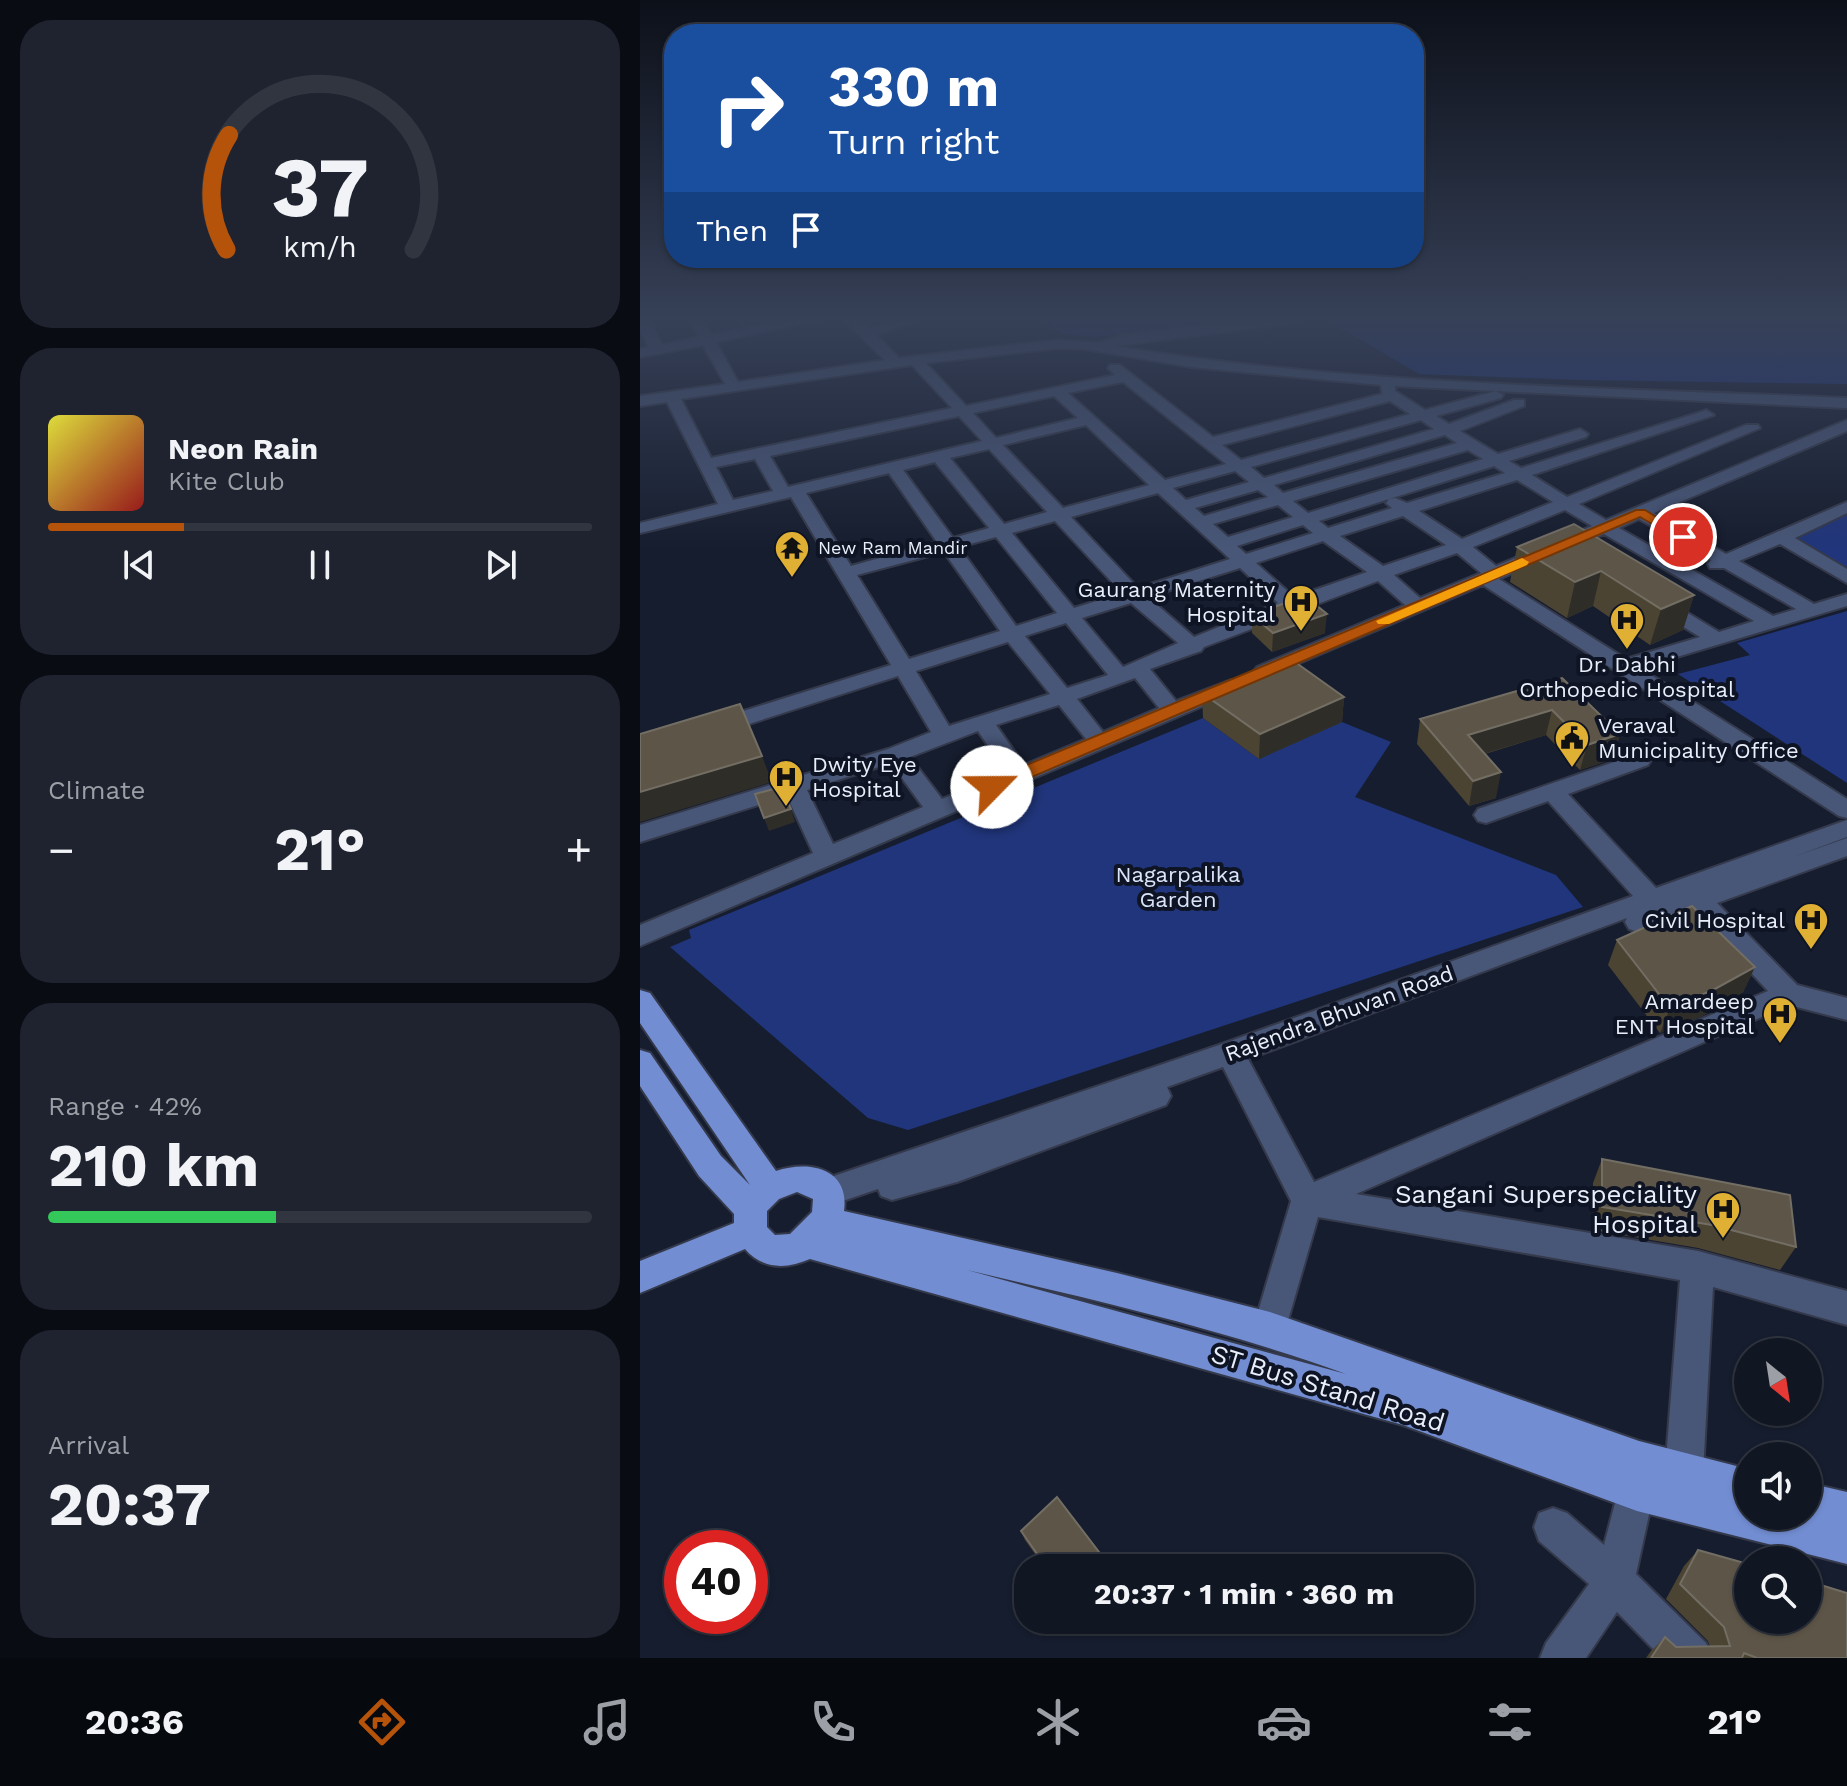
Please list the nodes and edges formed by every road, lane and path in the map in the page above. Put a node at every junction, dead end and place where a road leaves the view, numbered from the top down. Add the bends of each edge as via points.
1 (682, 395) edge
2 (948, 395) edge
3 (1036, 395) edge
4 (1062, 395) edge
5 (1149, 395) edge
6 (1366, 395) edge
7 (1399, 395) edge
8 (1509, 395) edge
9 (1519, 396) junction
10 (672, 397) junction
11 (640, 401) edge
12 (1847, 403) edge
13 (962, 411) junction
14 (1423, 415) junction
15 (1706, 415) dead end
16 (1089, 420) junction
17 (1847, 425) edge
18 (1752, 428) dead end
19 (1447, 430) junction
20 (1580, 434) dead end
21 (1210, 443) junction
22 (1311, 443) junction
23 (992, 444) junction
24 (1471, 444) junction
25 (760, 453) junction
26 (939, 456) junction
27 (843, 457) junction
28 (1496, 460) junction
29 (1337, 461) junction
30 (706, 464) junction
31 (1239, 466) junction
32 (893, 467) junction
33 (1519, 474) junction
34 (1358, 477) junction
35 (1261, 483) junction
36 (1163, 486) junction
37 (789, 492) junction
38 (1383, 495) junction
39 (1281, 499) junction
40 (1564, 502) junction
41 (1184, 506) junction
42 (728, 507) junction
43 (1847, 507) edge
44 (1405, 510) junction
45 (1640, 512) junction
46 (1058, 516) junction
47 (1306, 519) junction
48 (1201, 522) junction
49 (1605, 527) junction
50 (640, 528) edge
51 (998, 532) junction
52 (1326, 535) junction
53 (1781, 537) junction
54 (1225, 544) junction
55 (949, 545) junction
56 (1563, 545) junction
57 (1460, 546) junction
58 (1586, 560) edge
59 (1243, 561) junction
60 (1725, 561) junction
61 (845, 573) junction
62 (1382, 574) junction
63 (1489, 576) junction
64 (1847, 577) edge
65 (1675, 583) junction
66 (1134, 595) junction
67 (1847, 600) edge
68 (1298, 603) junction
69 (1418, 606) junction
70 (1813, 611) junction
71 (1068, 616) junction
72 (1771, 623) junction
73 (1012, 634) junction
74 (1347, 636) junction
75 (1717, 639) junction
76 (1194, 647) junction
77 (1622, 667) junction
78 (901, 668) junction
79 (1129, 673) junction
80 (1066, 698) junction
81 (1172, 710) junction
82 (984, 724) junction
83 (698, 732) edge
84 (944, 735) junction
85 (1099, 741) junction
86 (896, 754) junction
87 (1640, 760) dead end
88 (1020, 775) junction
89 (794, 787) junction
90 (1553, 792) junction
91 (938, 810) junction
92 (1847, 810) edge
93 (1486, 815) dead end
94 (1847, 828) edge
95 (640, 834) edge
96 (1847, 847) edge
97 (827, 857) junction
98 (1692, 894) junction
99 (1658, 906) junction
100 (640, 936) edge
101 (1788, 994) junction
102 (640, 1001) edge
103 (1847, 1009) edge
104 (1234, 1060) junction
105 (640, 1062) edge
106 (1307, 1200) junction
107 (757, 1210) junction
108 (822, 1215) junction
109 (1698, 1267) junction
110 (640, 1277) edge
111 (1847, 1308) edge
112 (1270, 1329) junction
113 (1684, 1473) junction
114 (1638, 1476) junction
115 (1734, 1485) edge
116 (1822, 1505) edge
117 (1847, 1511) edge
118 (1553, 1527) dead end
119 (1847, 1545) edge
120 (1615, 1581) junction
121 (1561, 1658) edge
122 (1691, 1658) edge

1 - 10 street
2 - 13 street
3 - 13 street
4 - 16 street
5 - 21 street
6 - 21 street
7 - 14 street
8 - 9 street
9 - 12 street
9 - 14 street
9 - 19 street
10 - 11 street
10 - 30 street
13 - 23 street
13 - 27 street
14 - 19 street
14 - 22 street
15 - 33 street
16 - 23 street
16 - 36 street
17 - 45 street
18 - 40 street
19 - 24 street
19 - 29 street
20 - 28 street
21 - 31 street
22 - 29 street
22 - 31 street
23 - 26 street
23 - 46 street
24 - 28 street
24 - 34 street
25 - 27 street
25 - 30 street
25 - 37 street
26 - 32 street
26 - 51 street
27 - 32 street
27 - 37 street
28 - 33 street
28 - 38 street
29 - 34 street
29 - 35 street
30 - 42 street
31 - 35 street
31 - 36 street
32 - 55 street
33 - 40 street
33 - 44 street
34 - 38 street
34 - 39 street
35 - 39 street
35 - 41 street
36 - 41 street
36 - 46 street
37 - 42 street
37 - 61 street
38 - 44 street
38 - 47 street
39 - 47 street
39 - 48 street
40 - 49 street
40 - 57 street
41 - 48 street
42 - 50 street
43 - 53 street
44 - 52 street
44 - 57 street
45 - 49 street
45 - 60 street
46 - 51 street
46 - 66 street
47 - 52 street
47 - 54 street
48 - 54 street
49 - 56 street
49 - 65 street
51 - 55 street
51 - 71 street
52 - 59 street
52 - 62 street
53 - 60 street
53 - 64 street
54 - 59 street
55 - 61 street
55 - 73 street
56 - 58 street
56 - 63 street
57 - 62 street
57 - 63 street
59 - 66 street
59 - 68 street
60 - 65 street
60 - 70 street
61 - 78 street
62 - 68 street
62 - 69 street
63 - 69 street
63 - 77 street
65 - 72 street
65 - 75 street via 1646,596
66 - 71 street
66 - 76 street
67 - 70 street
68 - 74 street
68 - 76 street
69 - 74 street
70 - 72 street
71 - 73 street
71 - 79 street
72 - 75 street
73 - 78 street
73 - 80 street
74 - 81 street
75 - 77 street
76 - 79 street
77 - 92 street
78 - 83 street
78 - 84 street
79 - 80 street
79 - 81 street
80 - 82 street
80 - 85 street
81 - 85 street
82 - 84 street
82 - 88 street
84 - 86 street
85 - 88 street
86 - 89 street
86 - 91 street
87 - 90 street
88 - 91 street
89 - 95 street
89 - 97 street
90 - 93 street
90 - 99 street
91 - 97 street
94 - 98 street
96 - 98 street
97 - 100 street
98 - 99 street
98 - 101 street
99 - 104 street
101 - 103 street
101 - 106 street
102 - 107 main road
104 - 106 street
104 - 108 street
105 - 107 main road via 710,1166
106 - 109 street
106 - 112 street
107 - 108 main road via 797,1178 810,1179
107 - 108 main road via 754,1241 773,1251 786,1250
107 - 110 main road
108 - 112 main road, ST Bus Stand Road
108 - 114 main road, ST Bus Stand Road via 1403,1407
109 - 111 street
109 - 113 street
112 - 114 main road, ST Bus Stand Road
113 - 114 main road, ST Bus Stand Road
113 - 115 main road, ST Bus Stand Road
114 - 119 main road, ST Bus Stand Road
114 - 120 street
116 - 117 main road
118 - 120 street
120 - 121 street
120 - 122 street

